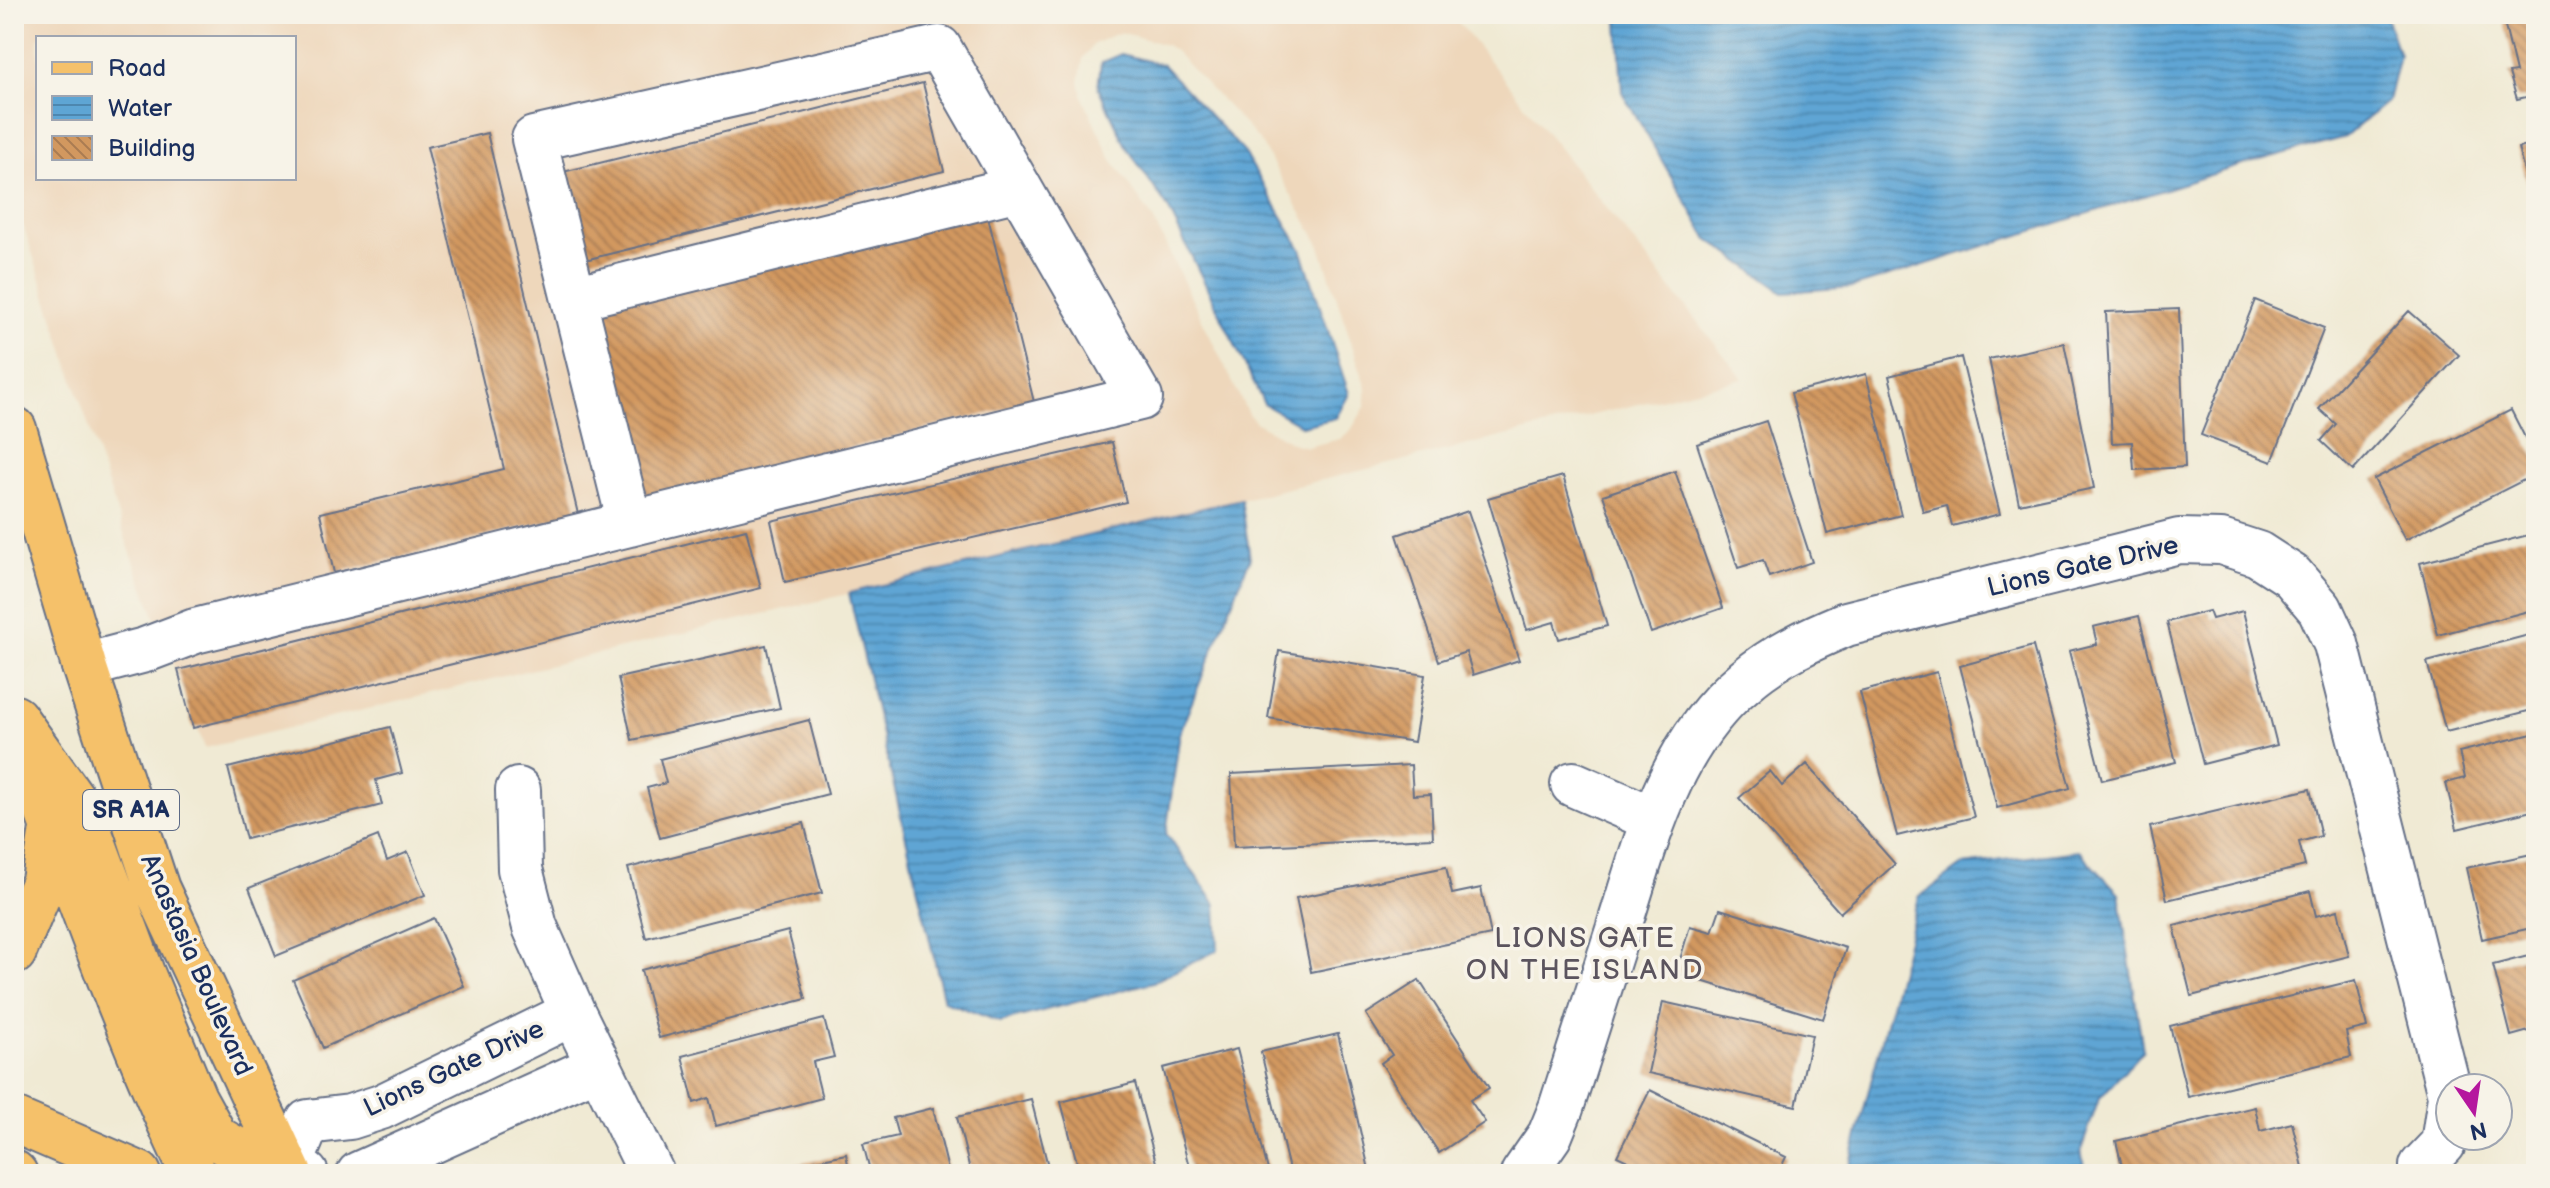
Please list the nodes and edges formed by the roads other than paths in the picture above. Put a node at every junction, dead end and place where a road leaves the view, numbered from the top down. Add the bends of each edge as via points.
1 (1019, 188) junction
2 (574, 298) junction
3 (14, 429) edge
4 (630, 524) junction
5 (84, 666) junction
6 (15, 716) edge
7 (1573, 784) dead end
8 (518, 790) dead end
9 (1653, 819) junction
10 (53, 826) junction
11 (14, 952) edge
12 (573, 1013) junction
13 (599, 1066) junction
14 (2444, 1072) edge
15 (436, 1080) junction
16 (14, 1120) edge
17 (462, 1129) junction
18 (2435, 1152) edge
19 (2422, 1166) dead end
20 (295, 1173) edge
21 (139, 1174) edge
22 (193, 1174) edge
23 (359, 1174) edge
24 (652, 1174) edge
25 (1523, 1174) edge

1 - 2 street
1 - 2 street via 939,48 534,139
1 - 4 street via 1140,398
2 - 4 street
3 - 5 main road, Anastasia Boulevard / SR A1A
4 - 5 street via 195,631
5 - 20 main road, Anastasia Boulevard / SR A1A via 157,889
6 - 10 main road, SR A1A
6 - 20 main road via 82,812 147,987 216,1138 253,1159
7 - 9 street
8 - 12 street, Lions Gate Drive via 520,869 535,927
9 - 14 street, Lions Gate Drive via 1677,765 1707,720 1745,681 1809,640 1846,624 2179,541 2221,542 2258,554 2292,576 2320,609 2336,644
9 - 25 street, Lions Gate Drive via 1561,1108
10 - 11 main road via 44,881
10 - 22 main road, SR A1A via 111,984
12 - 13 street, Lions Gate Drive
12 - 15 street, Lions Gate Drive
13 - 17 street
13 - 24 street, Lions Gate Drive
15 - 17 street
15 - 20 street, Lions Gate Drive via 381,1107 308,1122
16 - 21 main road
17 - 23 street
18 - 19 street, Lions Gate Drive

